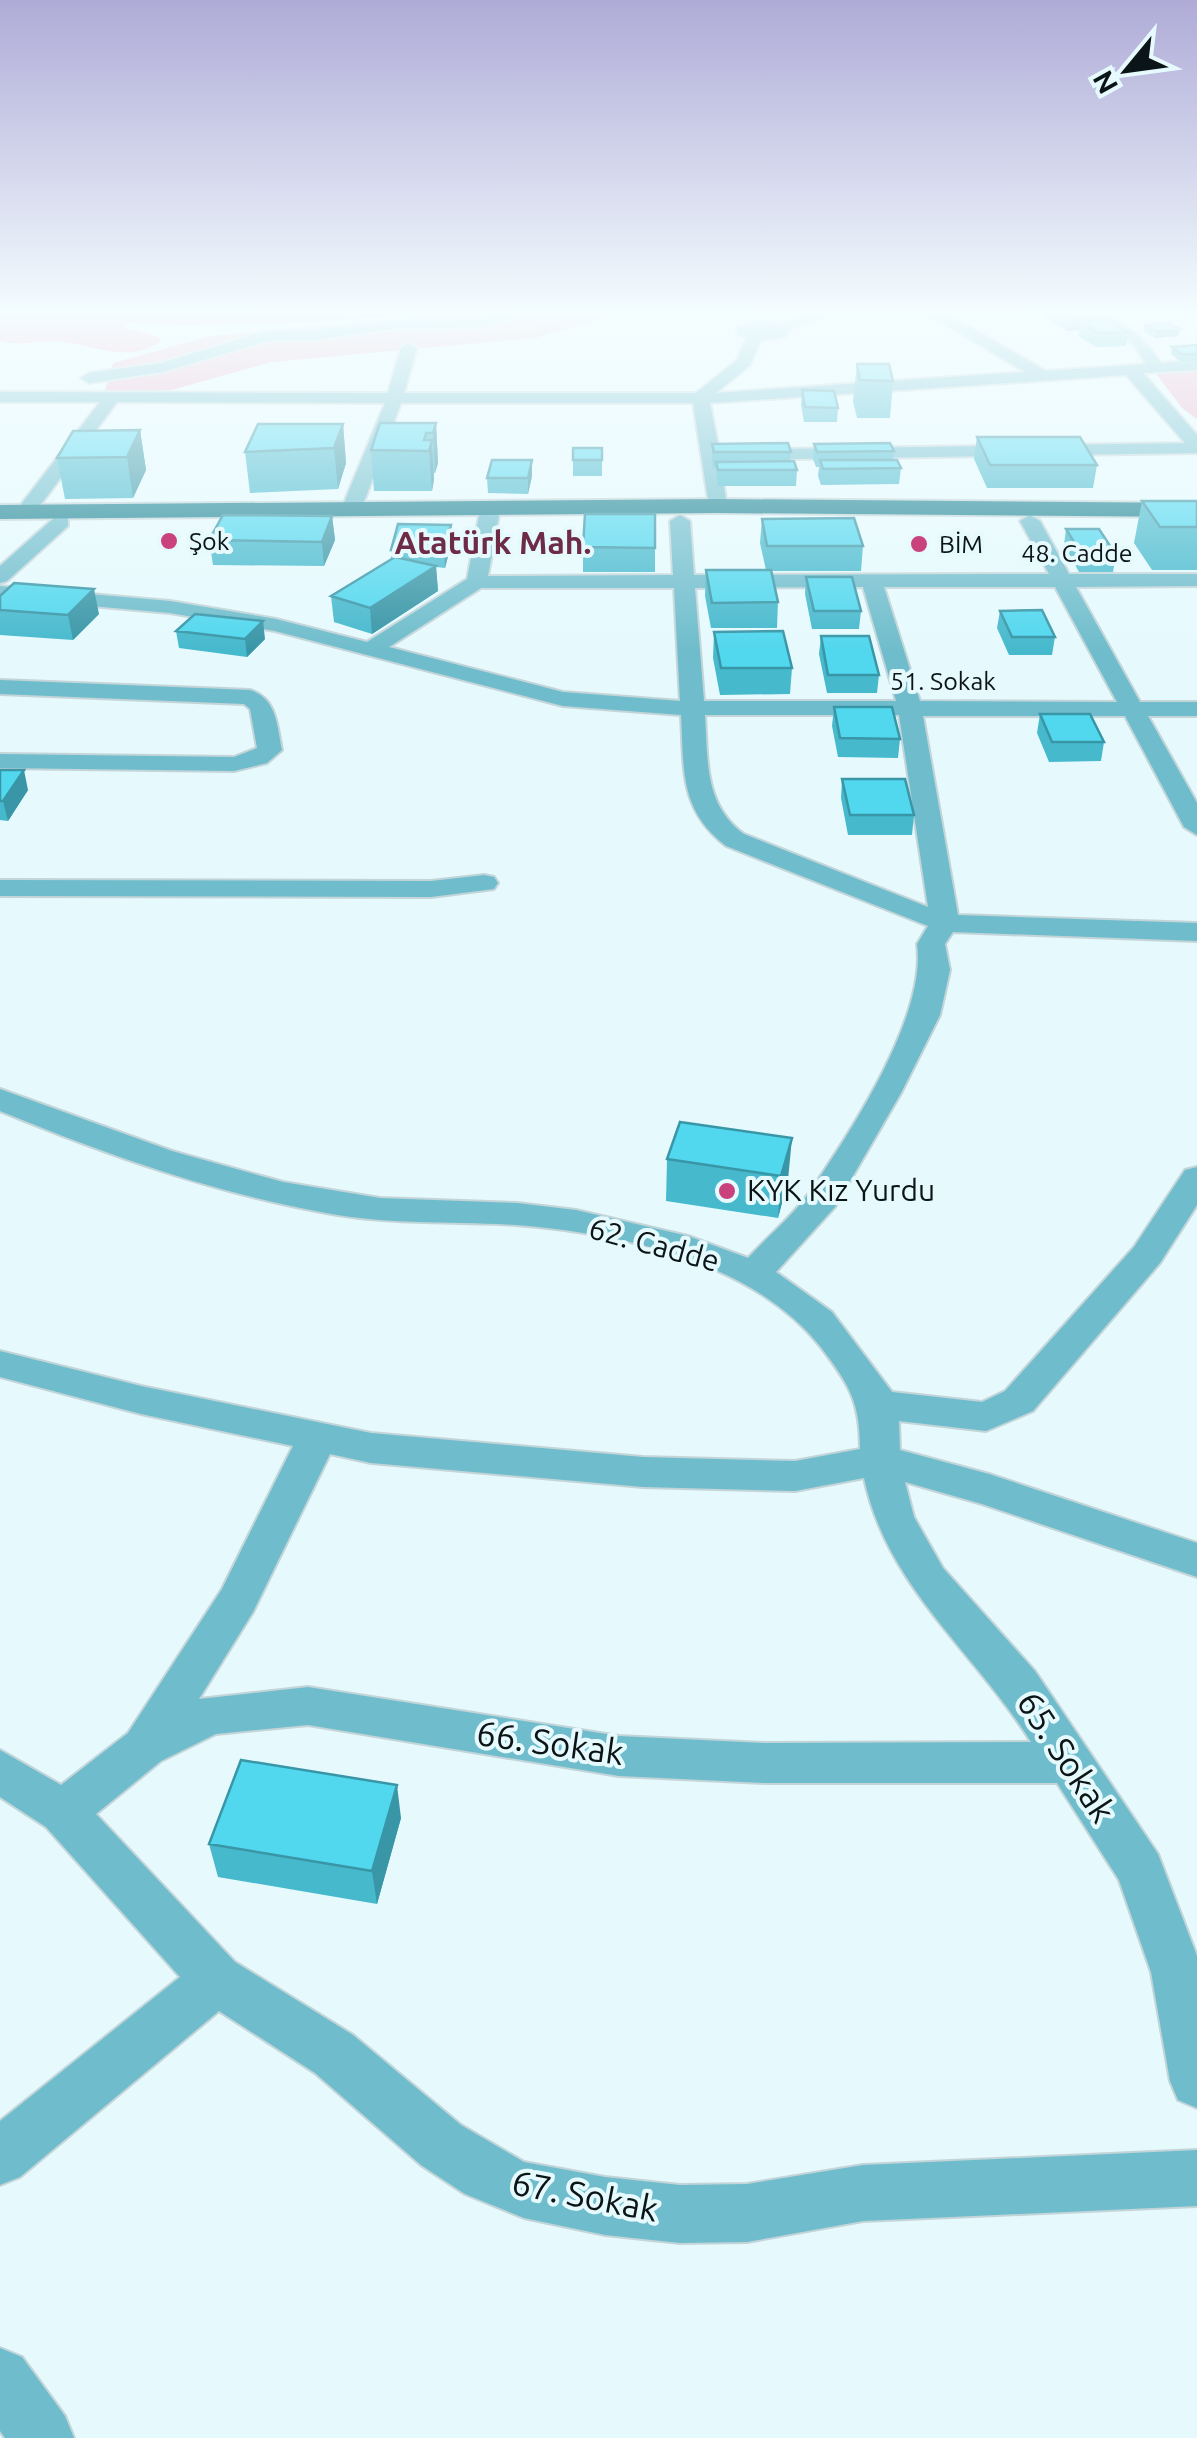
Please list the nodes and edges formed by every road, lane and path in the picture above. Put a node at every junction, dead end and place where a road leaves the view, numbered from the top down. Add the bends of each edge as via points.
1 (93, 424) edge
2 (385, 424) edge
3 (707, 424) edge
4 (1177, 424) edge
5 (1197, 447) edge
6 (710, 455) junction
7 (718, 506) junction
8 (351, 510) junction
9 (1197, 510) edge
10 (26, 511) junction
11 (0, 512) edge
12 (490, 515) junction
13 (680, 521) junction
14 (1030, 521) junction
15 (61, 522) junction
16 (1197, 522) edge
17 (0, 524) edge
18 (0, 577) edge
19 (1197, 580) edge
20 (1064, 581) junction
21 (476, 582) junction
22 (683, 582) junction
23 (872, 582) junction
24 (0, 592) edge
25 (368, 650) junction
26 (0, 687) edge
27 (693, 707) junction
28 (910, 708) junction
29 (1134, 709) junction
30 (1197, 709) edge
31 (0, 761) edge
32 (1197, 827) edge
33 (484, 884) dead end
34 (0, 888) edge
35 (945, 923) junction
36 (1197, 932) edge
37 (0, 1099) edge
38 (1197, 1178) edge
39 (753, 1275) junction
40 (0, 1364) edge
41 (878, 1405) junction
42 (318, 1437) junction
43 (880, 1460) junction
44 (1197, 1560) edge
45 (144, 1747) junction
46 (1070, 1762) junction
47 (0, 1772) edge
48 (63, 1812) junction
49 (217, 1980) junction
50 (1197, 2081) edge
51 (0, 2157) edge
52 (1197, 2178) edge
53 (0, 2379) edge
54 (43, 2438) edge

1 - 10 street
2 - 8 street
3 - 6 street
4 - 5 street
5 - 6 street
6 - 7 street
7 - 9 main road
7 - 12 main road
8 - 10 main road
8 - 12 main road
10 - 11 main road
12 - 13 main road
12 - 15 main road
12 - 21 street
13 - 14 main road
13 - 22 street
14 - 16 main road
14 - 20 street
15 - 17 main road
15 - 18 street
19 - 20 street, 48. Cadde
20 - 23 street, 48. Cadde
20 - 29 street
21 - 22 street, 48. Cadde
21 - 25 street
22 - 23 street, 48. Cadde
22 - 27 street
23 - 28 street
24 - 25 street, 51. Sokak via 170,607
25 - 27 street, 51. Sokak via 563,699
26 - 31 street via 250,697 261,707 270,750 234,764
27 - 28 street, 51. Sokak
27 - 35 street via 698,791 715,825 735,840
28 - 29 street, 51. Sokak
28 - 35 street
29 - 30 street, 51. Sokak
29 - 32 street
33 - 34 street
35 - 36 street
35 - 39 street via 931,944 935,970 925,1015 885,1093 823,1199
37 - 39 street, 62. Cadde via 188,1170 396,1213 546,1217 630,1234
38 - 41 street via 1147,1255 1019,1401 986,1417
39 - 41 street, 62. Cadde via 797,1300 830,1332
40 - 42 street
41 - 43 street, 62. Cadde
42 - 43 street via 371,1448 643,1472 795,1476
42 - 45 street via 238,1600
43 - 44 street
43 - 46 street, 65. Sokak via 894,1518 928,1580 1019,1684
45 - 46 street, 66. Sokak via 210,1715 308,1706 619,1756 765,1763
45 - 48 street, 66. Sokak
46 - 50 street, 65. Sokak via 1140,1870 1177,1972
47 - 48 street, 67. Sokak
48 - 49 street, 67. Sokak
49 - 51 street
49 - 52 street, 67. Sokak via 334,2054 441,2145 524,2190 680,2214 746,2213 862,2192
53 - 54 street

